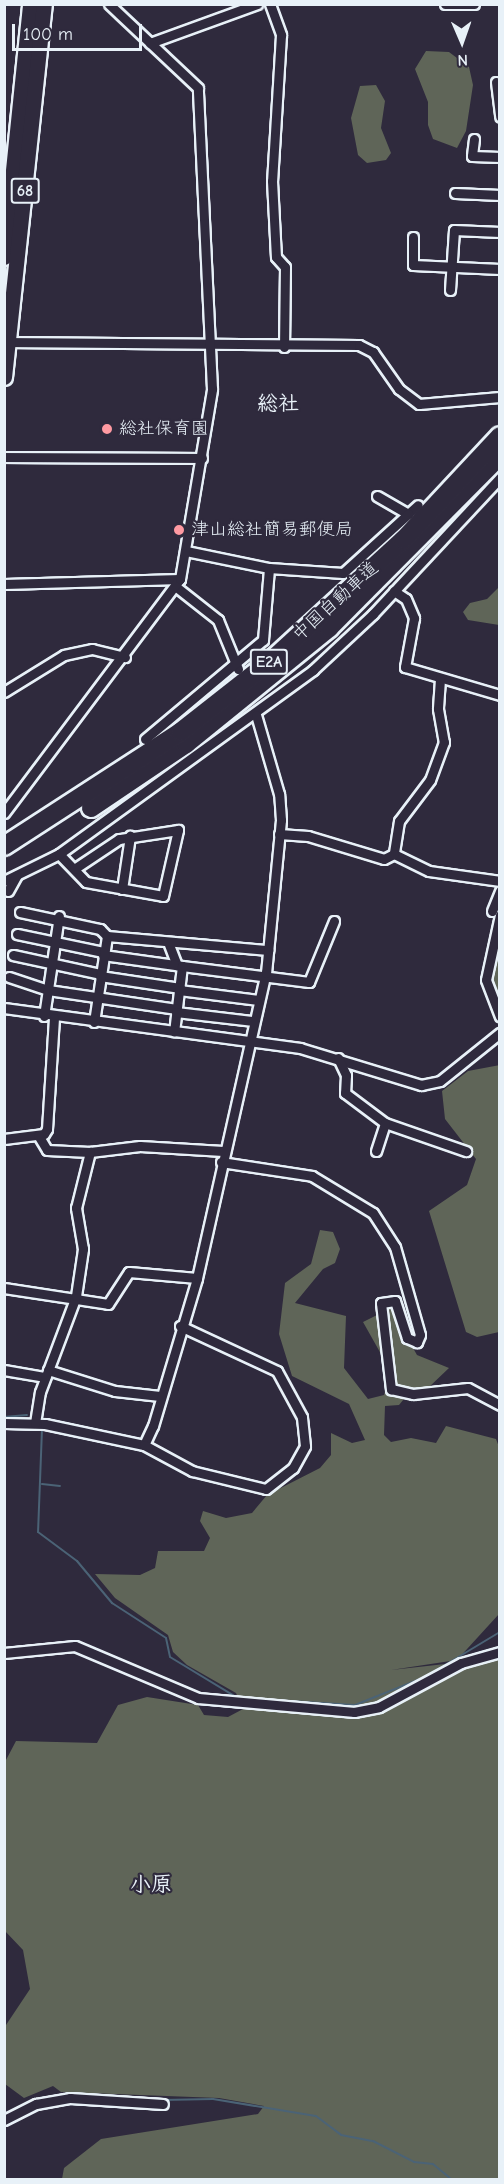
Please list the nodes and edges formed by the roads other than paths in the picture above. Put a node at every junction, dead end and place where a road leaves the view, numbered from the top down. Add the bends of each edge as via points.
1 (30, 4) edge
2 (44, 4) edge
3 (109, 4) edge
4 (257, 4) edge
5 (270, 4) edge
6 (445, 4) edge
7 (474, 4) edge
8 (150, 43) junction
9 (496, 82) dead end
10 (500, 117) edge
11 (474, 140) dead end
12 (500, 157) edge
13 (455, 193) dead end
14 (500, 195) edge
15 (500, 232) edge
16 (413, 237) dead end
17 (4, 257) edge
18 (452, 266) junction
19 (500, 269) edge
20 (450, 290) dead end
21 (6, 343) edge
22 (212, 347) junction
23 (284, 347) junction
24 (4, 377) edge
25 (500, 397) edge
26 (500, 436) edge
27 (500, 456) edge
28 (4, 457) edge
29 (202, 458) junction
30 (500, 478) edge
31 (376, 496) dead end
32 (418, 505) dead end
33 (408, 514) junction
34 (186, 551) junction
35 (269, 568) junction
36 (177, 582) junction
37 (4, 584) edge
38 (381, 590) dead end
39 (392, 594) junction
40 (125, 657) junction
41 (238, 670) junction
42 (441, 679) junction
43 (4, 692) edge
44 (500, 694) edge
45 (256, 715) junction
46 (146, 738) dead end
47 (4, 813) edge
48 (279, 834) junction
49 (130, 836) junction
50 (4, 846) edge
51 (59, 854) junction
52 (394, 854) junction
53 (4, 860) edge
54 (74, 869) junction
55 (17, 875) junction
56 (4, 881) edge
57 (500, 881) edge
58 (122, 889) junction
59 (8, 891) dead end
60 (500, 891) edge
61 (20, 912) dead end
62 (496, 913) edge
63 (58, 920) junction
64 (334, 921) dead end
65 (17, 934) dead end
66 (107, 936) junction
67 (168, 942) junction
68 (54, 945) junction
69 (268, 950) junction
70 (103, 953) junction
71 (13, 955) dead end
72 (180, 965) junction
73 (51, 967) junction
74 (100, 975) junction
75 (9, 977) dead end
76 (264, 978) junction
77 (180, 989) junction
78 (48, 990) junction
79 (97, 998) junction
80 (258, 1000) junction
81 (4, 1008) edge
82 (177, 1010) junction
83 (500, 1016) edge
84 (49, 1017) junction
85 (253, 1021) junction
86 (94, 1023) junction
87 (174, 1032) junction
88 (500, 1033) edge
89 (247, 1043) junction
90 (338, 1058) junction
91 (386, 1124) junction
92 (38, 1136) junction
93 (4, 1139) edge
94 (223, 1151) junction
95 (376, 1151) dead end
96 (466, 1151) dead end
97 (90, 1152) junction
98 (221, 1162) junction
99 (197, 1278) junction
100 (4, 1288) edge
101 (75, 1300) junction
102 (180, 1326) junction
103 (4, 1370) edge
104 (46, 1374) junction
105 (160, 1396) junction
106 (500, 1405) edge
107 (4, 1423) edge
108 (35, 1423) junction
109 (144, 1445) junction
110 (4, 1653) edge
111 (500, 1653) edge
112 (163, 2104) dead end
113 (4, 2120) edge

1 - 17 main road, 68
2 - 21 main road, 68
3 - 8 street
4 - 8 street
5 - 23 street via 281,35 272,181 276,257 285,267
6 - 7 street
8 - 22 street via 198,88
9 - 10 street
11 - 12 street via 472,156
13 - 14 street
15 - 18 street via 454,230
16 - 18 street via 413,265
18 - 19 street
18 - 20 street
21 - 22 street
21 - 24 main road, 68
22 - 23 street
22 - 29 street
23 - 25 street via 359,345 374,352 399,389 419,404
26 - 50 highway, 中国自動車道 / E2A via 402,540 274,658 180,732
27 - 53 highway, 中国自動車道 / E2A via 412,549 280,669 138,777
28 - 29 street
29 - 34 street
30 - 39 street
31 - 33 street
32 - 33 street
33 - 35 street via 350,573
34 - 35 street
34 - 36 street
35 - 41 street via 267,630
36 - 37 street
36 - 40 street
36 - 41 street via 218,620
38 - 39 street
39 - 42 street via 406,599 414,618 403,663
39 - 45 street via 332,654 264,700
40 - 43 street via 92,649 64,654
40 - 47 street
41 - 46 street
42 - 44 street
42 - 52 street via 438,709 444,742 430,780 399,821
45 - 48 street via 279,794
45 - 51 street
48 - 52 street via 308,836 384,859
48 - 69 street
49 - 54 street
49 - 58 street
49 - 58 street via 178,830 163,896
51 - 54 street
51 - 55 street
52 - 57 street via 429,871
54 - 58 street via 86,882
55 - 56 street
55 - 59 street
60 - 62 street
61 - 63 street
62 - 83 street via 486,980
63 - 66 street via 100,929
63 - 68 street
64 - 76 street via 314,960 312,980
65 - 68 street
66 - 67 street
66 - 70 street
67 - 69 street
67 - 72 street
68 - 70 street
68 - 73 street
69 - 76 street
70 - 72 street
70 - 74 street
71 - 73 street
72 - 76 street
72 - 77 street
73 - 74 street
73 - 78 street
74 - 77 street
74 - 79 street
75 - 78 street
76 - 80 street
77 - 80 street
77 - 82 street
78 - 79 street
78 - 84 street
79 - 82 street
79 - 86 street
80 - 85 street
81 - 84 street
82 - 85 street
82 - 87 street
84 - 86 street
84 - 92 street via 46,1129
85 - 89 street
86 - 87 street
87 - 89 street
88 - 90 street via 432,1085
89 - 90 street
89 - 94 street
90 - 91 street via 346,1075 345,1093
91 - 95 street
91 - 96 street
92 - 93 street
92 - 97 street via 47,1150
94 - 97 street via 140,1146
94 - 98 street
97 - 101 street via 76,1208 82,1249
98 - 99 street
98 - 106 street via 312,1176 373,1213 395,1247 420,1335 417,1342 407,1338 395,1301 381,1303 391,1389 413,1394 468,1388
99 - 101 street via 129,1272 108,1304
99 - 102 street
100 - 101 street
101 - 104 street
102 - 105 street
102 - 109 street via 277,1371 302,1417 305,1446 293,1468 266,1489 192,1471
103 - 104 street
104 - 105 street via 115,1391
104 - 108 street
105 - 109 street
107 - 108 street
108 - 109 street
110 - 111 street via 75,1646 198,1698 354,1712 379,1707 461,1664
112 - 113 street via 70,2098 36,2104

